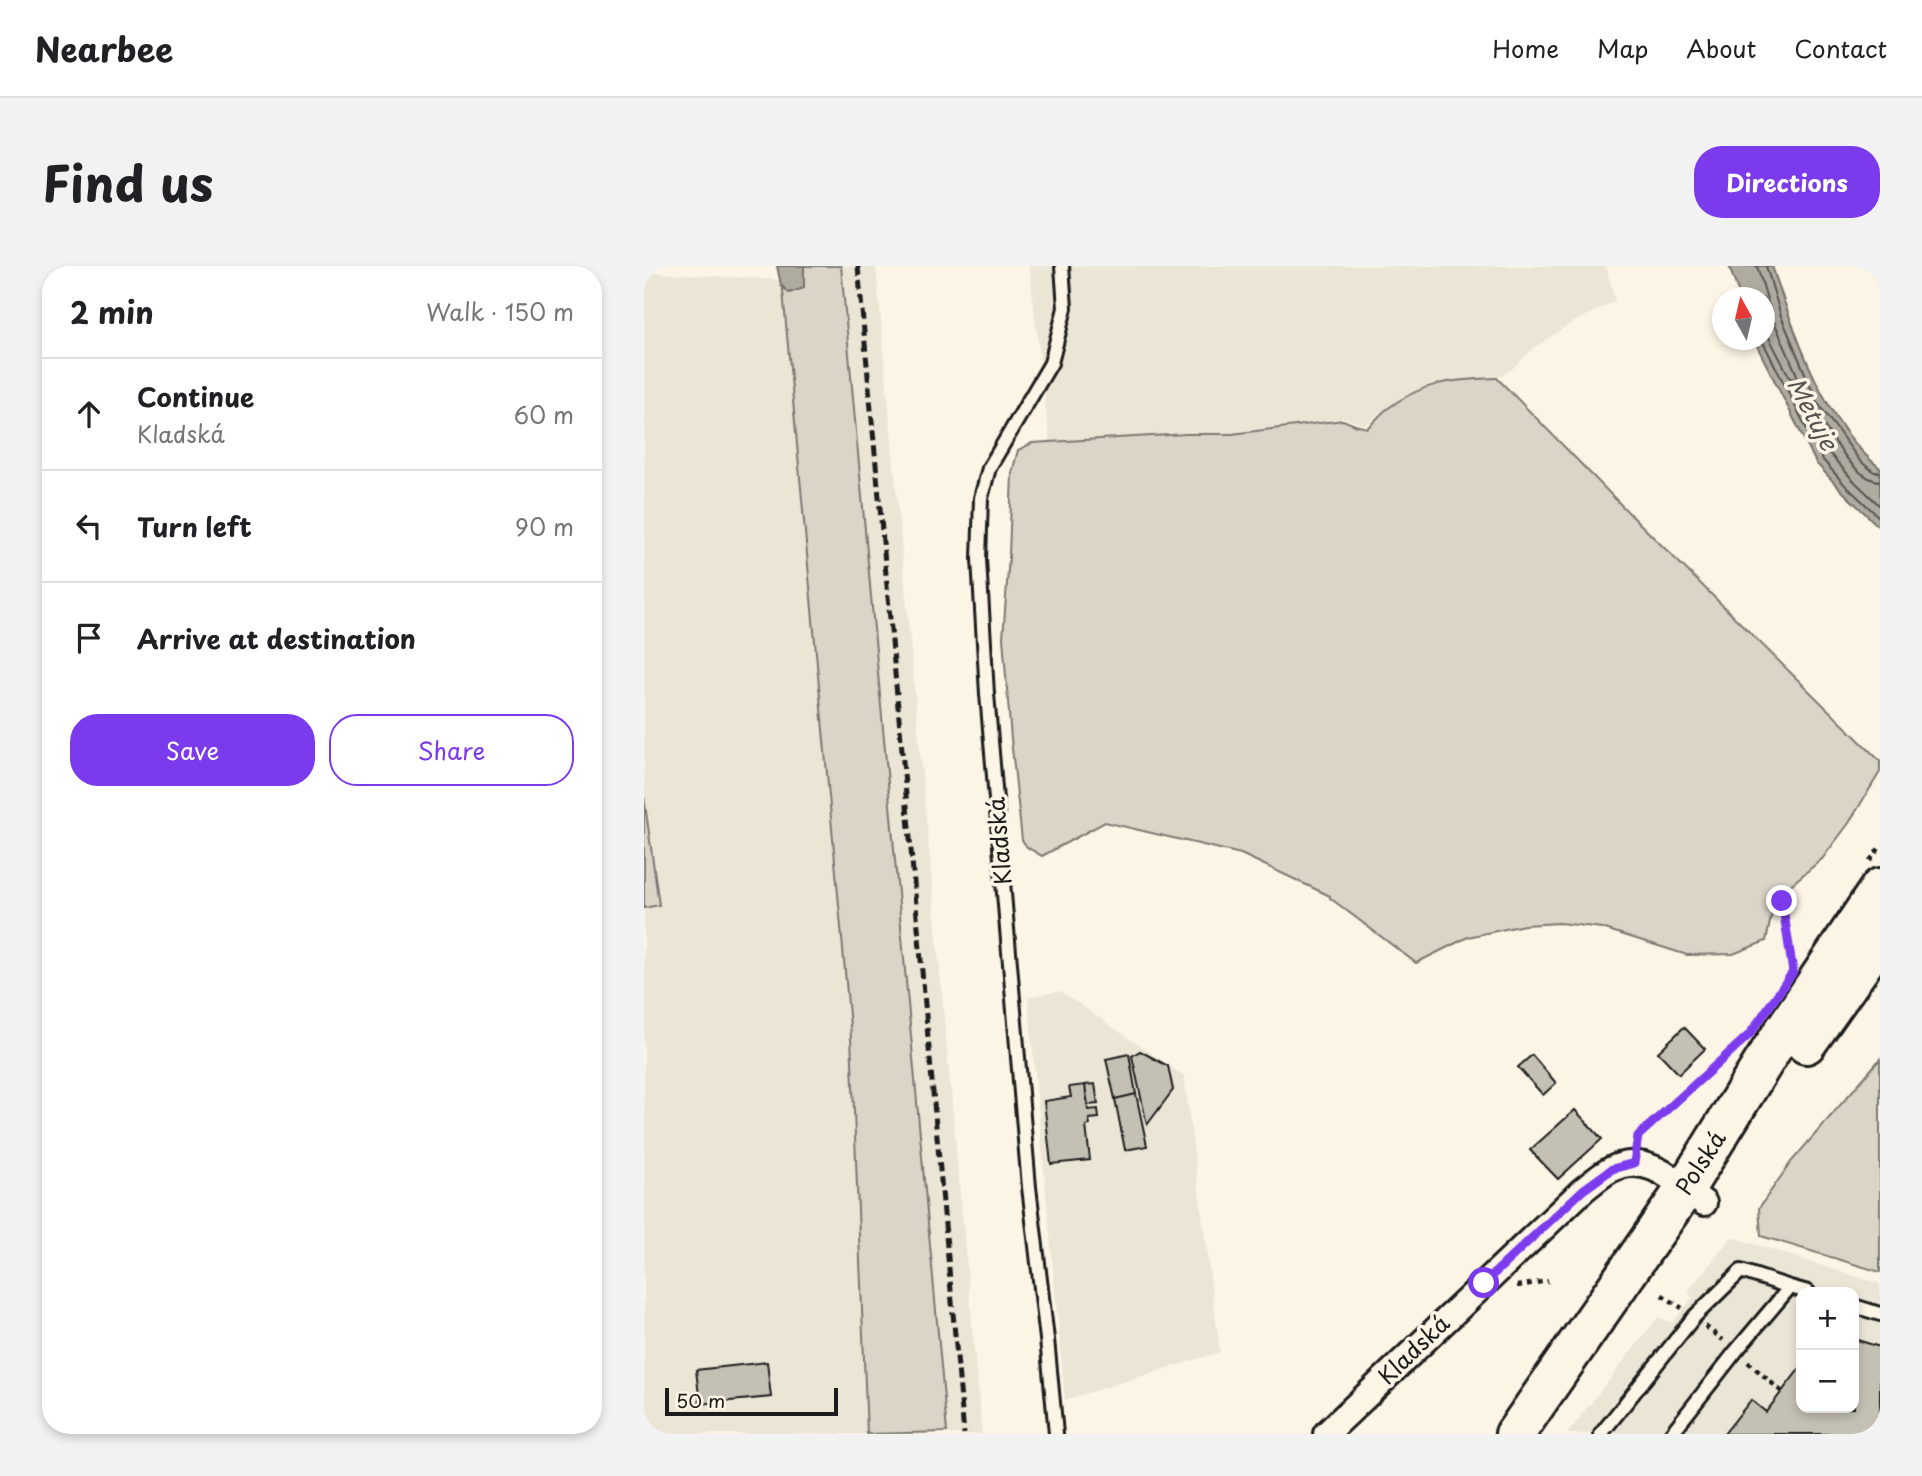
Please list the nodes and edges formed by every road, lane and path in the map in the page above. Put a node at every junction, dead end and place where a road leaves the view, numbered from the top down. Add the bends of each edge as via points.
1 (1062, 266) edge
2 (1880, 847) edge
3 (1872, 879) edge
4 (1782, 901) dead end
5 (1880, 939) edge
6 (1799, 964) dead end
7 (1740, 1044) dead end
8 (1634, 1163) junction
9 (1694, 1196) junction
10 (1790, 1287) junction
11 (1796, 1289) edge
12 (1859, 1308) edge
13 (1880, 1314) edge
14 (1056, 1434) edge
15 (1326, 1434) edge
16 (1517, 1434) edge
17 (1601, 1434) edge
18 (1671, 1434) edge

1 - 14 lane, Kladská via 1065,308 1051,363 989,468 981,498 979,559 1028,1174
2 - 3 path
3 - 9 main road, Polská via 1773,1047
4 - 6 path via 1793,972
5 - 9 main road, Polská
7 - 8 path via 1638,1136
8 - 9 street via 1658,1169
8 - 15 street, Kladská via 1612,1169 1583,1190
9 - 16 main road, Polská
10 - 11 lane
10 - 17 lane via 1741,1271 1693,1317
10 - 18 lane
12 - 13 lane

